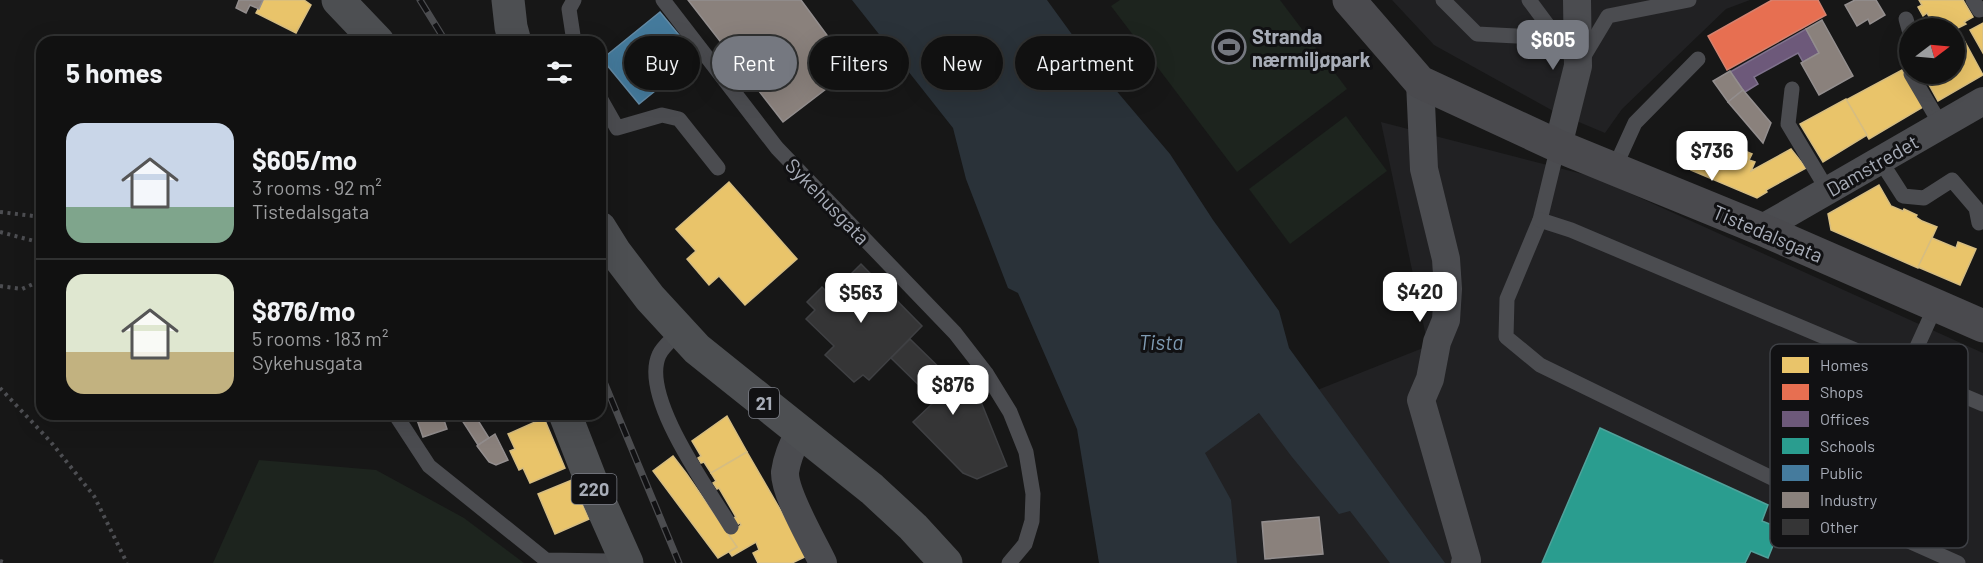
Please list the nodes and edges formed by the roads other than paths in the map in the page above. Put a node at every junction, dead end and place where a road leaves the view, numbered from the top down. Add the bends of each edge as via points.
1 (338, 0) edge
2 (508, 0) edge
3 (574, 0) edge
4 (663, 0) edge
5 (1348, 0) edge
6 (1443, 0) edge
7 (1529, 0) edge
8 (1577, 0) edge
9 (1689, 0) edge
10 (1973, 0) edge
11 (1983, 9) edge
12 (372, 36) edge
13 (514, 36) edge
14 (573, 36) edge
15 (1556, 38) junction
16 (1698, 59) dead end
17 (1578, 66) junction
18 (1420, 82) junction
19 (1917, 84) edge
20 (1792, 89) dead end
21 (1983, 101) edge
22 (606, 109) edge
23 (1941, 125) junction
24 (1558, 146) junction
25 (1880, 160) junction
26 (718, 168) dead end
27 (1614, 169) junction
28 (1828, 191) junction
29 (1540, 220) junction
30 (1979, 223) dead end
31 (1761, 229) junction
32 (606, 238) edge
33 (1936, 305) junction
34 (1983, 326) edge
35 (680, 331) junction
36 (1842, 344) edge
37 (1918, 344) edge
38 (1968, 398) edge
39 (1983, 404) edge
40 (399, 420) edge
41 (567, 420) edge
42 (799, 432) junction
43 (1770, 477) edge
44 (731, 526) dead end
45 (1924, 548) edge
46 (626, 559) edge
47 (824, 563) edge
48 (946, 563) edge
49 (1009, 563) edge
50 (1465, 563) edge
51 (1958, 563) edge

1 - 12 main road
2 - 13 main road
3 - 14 lane via 569,9
4 - 49 lane, Sykehusgata via 777,148 955,333 1010,412 1026,452 1033,494 1032,521 1025,544
5 - 18 street
6 - 15 lane via 1477,34
7 - 15 lane
8 - 17 street
9 - 17 lane via 1608,16
10 - 11 lane via 1979,10
15 - 17 lane
16 - 27 lane via 1635,123
17 - 24 street
18 - 24 street, Tistedalsgata
18 - 50 street via 1424,169 1446,259 1448,289 1446,320 1421,400
19 - 23 lane
20 - 28 lane via 1788,124
21 - 23 street, Damstredet
22 - 26 lane via 617,129 662,115 679,119
23 - 25 street, Damstredet
24 - 27 street, Tistedalsgata
24 - 29 lane
25 - 28 street, Damstredet
25 - 30 lane via 1903,196 1924,198 1952,180 1976,208
27 - 31 street, Tistedalsgata
28 - 31 street, Damstredet
29 - 36 lane
29 - 43 lane via 1507,299 1506,338 1540,365
31 - 33 street, Tistedalsgata
32 - 35 main road, 21 via 650,298
33 - 34 street, Tistedalsgata
33 - 37 lane
35 - 42 main road, 21
35 - 44 lane via 659,355 655,379 668,424
38 - 39 lane
40 - 46 lane via 429,466 546,560
41 - 46 main road, 220 via 594,491
42 - 47 street via 789,451 785,474 792,500
42 - 48 main road, 21 via 872,489
45 - 51 lane

